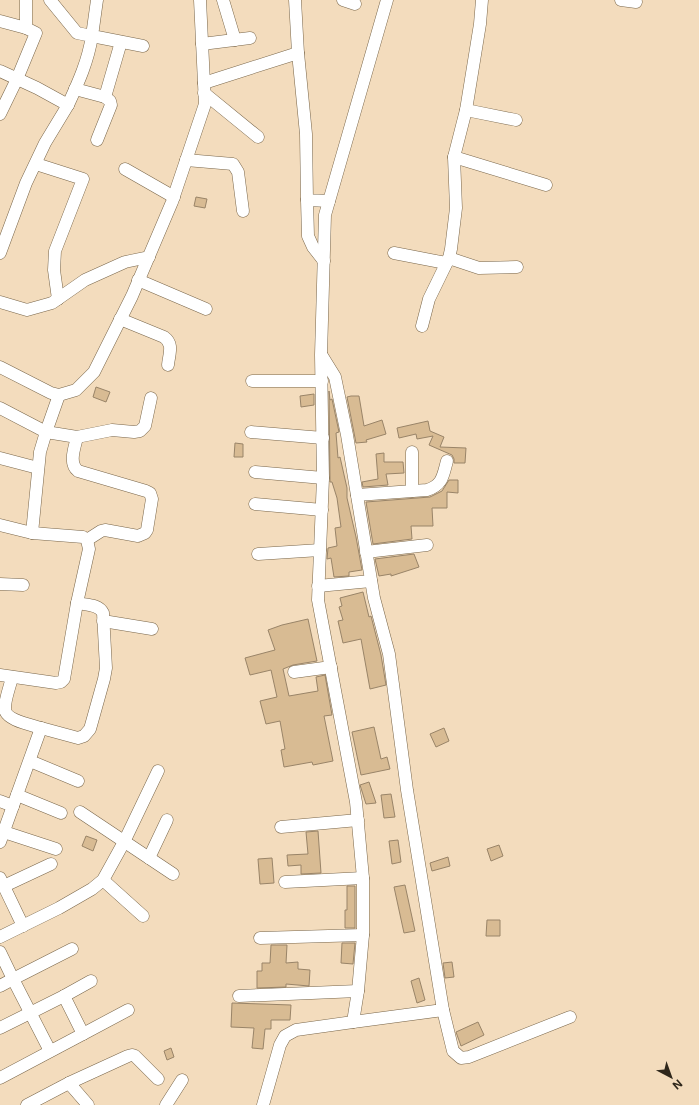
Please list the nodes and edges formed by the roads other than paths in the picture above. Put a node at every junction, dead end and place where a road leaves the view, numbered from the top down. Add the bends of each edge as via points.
1 (26, 0) edge
2 (50, 0) edge
3 (97, 0) edge
4 (200, 0) edge
5 (223, 0) edge
6 (294, 0) edge
7 (387, 0) edge
8 (482, 0) edge
9 (622, 0) edge
10 (636, 2) dead end
11 (0, 21) edge
12 (26, 28) junction
13 (92, 36) junction
14 (250, 38) dead end
15 (235, 40) junction
16 (121, 42) junction
17 (202, 44) junction
18 (143, 46) dead end
19 (298, 53) junction
20 (0, 72) edge
21 (17, 79) junction
22 (204, 88) junction
23 (75, 89) junction
24 (106, 97) junction
25 (68, 104) junction
26 (466, 110) junction
27 (0, 114) edge
28 (516, 120) dead end
29 (258, 137) dead end
30 (98, 140) dead end
31 (454, 156) junction
32 (186, 160) junction
33 (36, 164) junction
34 (125, 168) dead end
35 (546, 184) dead end
36 (174, 197) junction
37 (307, 200) junction
38 (329, 201) junction
39 (243, 211) dead end
40 (0, 253) edge
41 (394, 253) dead end
42 (149, 257) junction
43 (448, 260) junction
44 (324, 261) junction
45 (517, 267) dead end
46 (138, 280) junction
47 (58, 299) junction
48 (0, 302) edge
49 (206, 309) dead end
50 (120, 319) junction
51 (422, 326) dead end
52 (322, 356) junction
53 (168, 365) dead end
54 (0, 367) edge
55 (252, 381) dead end
56 (322, 381) junction
57 (59, 395) junction
58 (151, 398) dead end
59 (0, 408) edge
60 (46, 432) junction
61 (251, 432) dead end
62 (77, 437) junction
63 (323, 438) junction
64 (412, 452) dead end
65 (0, 458) edge
66 (447, 461) dead end
67 (38, 468) junction
68 (255, 472) dead end
69 (323, 478) junction
70 (412, 491) junction
71 (357, 495) junction
72 (255, 504) dead end
73 (322, 510) junction
74 (0, 525) edge
75 (32, 532) junction
76 (87, 540) junction
77 (426, 545) dead end
78 (320, 550) junction
79 (366, 552) junction
80 (258, 554) dead end
81 (370, 581) junction
82 (0, 584) edge
83 (23, 585) dead end
84 (318, 586) junction
85 (77, 603) junction
86 (104, 621) junction
87 (152, 629) dead end
88 (331, 667) junction
89 (294, 672) dead end
90 (0, 675) edge
91 (12, 677) junction
92 (42, 728) junction
93 (30, 761) junction
94 (158, 771) dead end
95 (78, 781) dead end
96 (15, 800) junction
97 (0, 801) edge
98 (80, 812) dead end
99 (61, 813) dead end
100 (167, 820) dead end
101 (358, 820) junction
102 (281, 827) dead end
103 (2, 837) edge
104 (124, 842) junction
105 (56, 849) dead end
106 (149, 858) junction
107 (51, 864) dead end
108 (173, 874) dead end
109 (363, 878) junction
110 (103, 880) junction
111 (2, 882) edge
112 (285, 882) dead end
113 (143, 916) dead end
114 (23, 926) junction
115 (363, 935) junction
116 (0, 937) edge
117 (260, 938) dead end
118 (72, 949) dead end
119 (0, 952) edge
120 (14, 979) junction
121 (91, 981) dead end
122 (0, 986) edge
123 (358, 991) junction
124 (64, 996) junction
125 (239, 996) dead end
126 (128, 1010) dead end
127 (443, 1010) junction
128 (30, 1013) junction
129 (570, 1017) dead end
130 (354, 1022) junction
131 (0, 1028) edge
132 (83, 1034) junction
133 (50, 1051) junction
134 (0, 1078) edge
135 (158, 1078) dead end
136 (182, 1080) dead end
137 (68, 1083) junction
138 (27, 1105) edge
139 (88, 1105) edge
140 (166, 1105) edge
141 (263, 1105) edge

1 - 12 street
2 - 13 street via 77,33
3 - 13 street
4 - 17 street
5 - 15 street
6 - 19 street
7 - 38 street
8 - 26 street
9 - 10 street
11 - 12 street
12 - 21 street via 36,33
13 - 16 street
13 - 23 street via 82,75
14 - 15 street
15 - 17 street
16 - 18 street
16 - 24 street
17 - 22 street
19 - 22 street
19 - 37 street via 306,134
20 - 21 street
21 - 25 street
21 - 27 street
22 - 29 street
22 - 32 street via 205,104
23 - 24 street
23 - 25 street
24 - 30 street via 111,105
25 - 33 street
26 - 28 street
26 - 31 street
31 - 35 street
31 - 43 street via 456,208
32 - 36 street
32 - 39 street via 233,164 238,172
33 - 40 street via 26,183
33 - 47 street via 84,179 55,251 54,270
34 - 36 street
36 - 42 street
37 - 38 street
37 - 44 street via 308,236
38 - 44 street via 325,215
41 - 43 street
42 - 46 street
42 - 47 street via 125,262 85,280
43 - 45 street via 479,268
43 - 51 street via 429,299
44 - 52 street
46 - 49 street
46 - 50 street
47 - 48 street via 27,310
50 - 53 street via 169,340 171,345
50 - 57 street via 94,372 76,390
52 - 56 street
52 - 71 street via 335,377
54 - 57 street
55 - 56 street
56 - 63 street
57 - 60 street
58 - 62 street via 145,426 140,431 112,430
59 - 60 street
60 - 62 street
60 - 67 street
61 - 63 street
62 - 76 street via 72,460 74,468 146,491 152,499 147,530 142,535 105,530
63 - 69 street
64 - 70 street
65 - 67 street
66 - 70 street via 438,485 428,490
67 - 75 street
68 - 69 street
69 - 73 street
70 - 71 street
71 - 79 street
72 - 73 street
73 - 78 street
74 - 75 street
75 - 76 street via 83,537
76 - 85 street via 90,549
77 - 79 street
78 - 80 street
78 - 84 street
79 - 81 street
81 - 84 street
81 - 127 street via 389,654 407,790
82 - 83 street
84 - 88 street via 318,600
85 - 86 street via 101,609
85 - 91 street via 62,682
86 - 87 street
86 - 92 street via 106,668 90,729 78,738
88 - 89 street
88 - 101 street
90 - 91 street
91 - 92 street via 4,709 7,715
92 - 93 street
93 - 95 street
93 - 96 street
94 - 104 street
96 - 97 street
96 - 99 street
96 - 103 street
98 - 104 street
100 - 106 street
101 - 102 street
101 - 109 street
103 - 105 street
104 - 106 street
104 - 110 street
106 - 108 street
107 - 111 street
109 - 112 street
109 - 115 street
110 - 113 street
110 - 114 street via 59,908
111 - 114 street
114 - 116 street
115 - 117 street
115 - 123 street
118 - 120 street
119 - 120 street
120 - 122 street
120 - 128 street
121 - 124 street
123 - 125 street
123 - 130 street
124 - 128 street
124 - 132 street
126 - 132 street
127 - 129 street via 453,1050 461,1058
127 - 130 street
128 - 131 street
128 - 133 street
130 - 141 street via 296,1030 285,1036 280,1045
132 - 133 street
133 - 134 street
135 - 137 street via 132,1055
136 - 140 street
137 - 138 street
137 - 139 street

